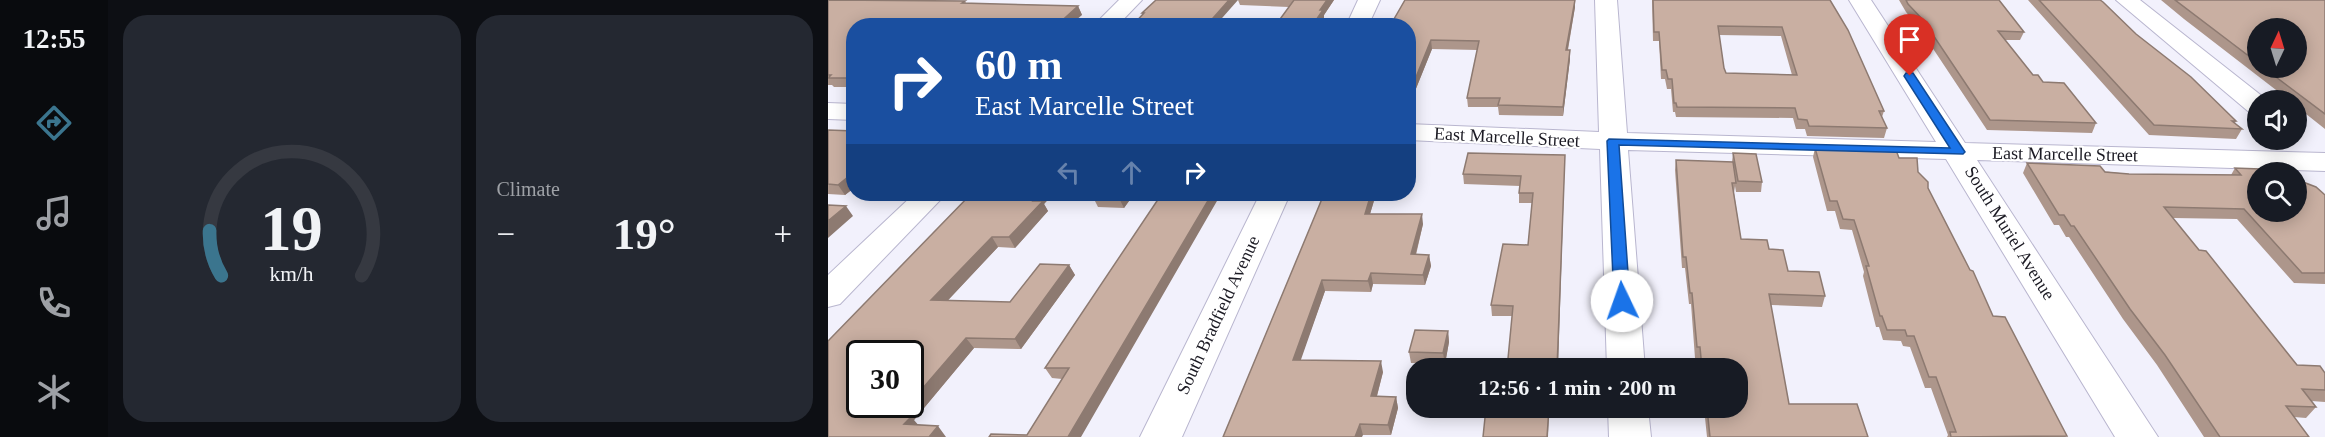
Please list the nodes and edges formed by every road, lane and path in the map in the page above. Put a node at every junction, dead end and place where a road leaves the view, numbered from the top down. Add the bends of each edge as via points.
1 (1131, 0) edge
2 (1369, 0) edge
3 (1606, 0) edge
4 (1860, 0) edge
5 (2127, 0) edge
6 (1112, 18) edge
7 (1361, 18) edge
8 (2247, 97) edge
9 (828, 111) edge
10 (846, 112) edge
11 (1416, 132) edge
12 (1613, 141) junction
13 (2307, 146) edge
14 (1958, 152) junction
15 (2325, 161) edge
16 (924, 201) edge
17 (1272, 201) edge
18 (828, 295) edge
19 (1625, 358) edge
20 (1629, 418) edge
21 (1161, 437) edge
22 (1630, 437) edge
23 (2137, 437) edge

1 - 6 street
2 - 7 street
3 - 12 street
4 - 14 street, South Muriel Avenue
5 - 8 street
9 - 10 street
11 - 12 street, East Marcelle Street
12 - 14 street, East Marcelle Street
12 - 19 street
13 - 15 street
14 - 15 street, East Marcelle Street
14 - 23 street, South Muriel Avenue
16 - 18 street
17 - 21 street, South Bradfield Avenue
20 - 22 street

